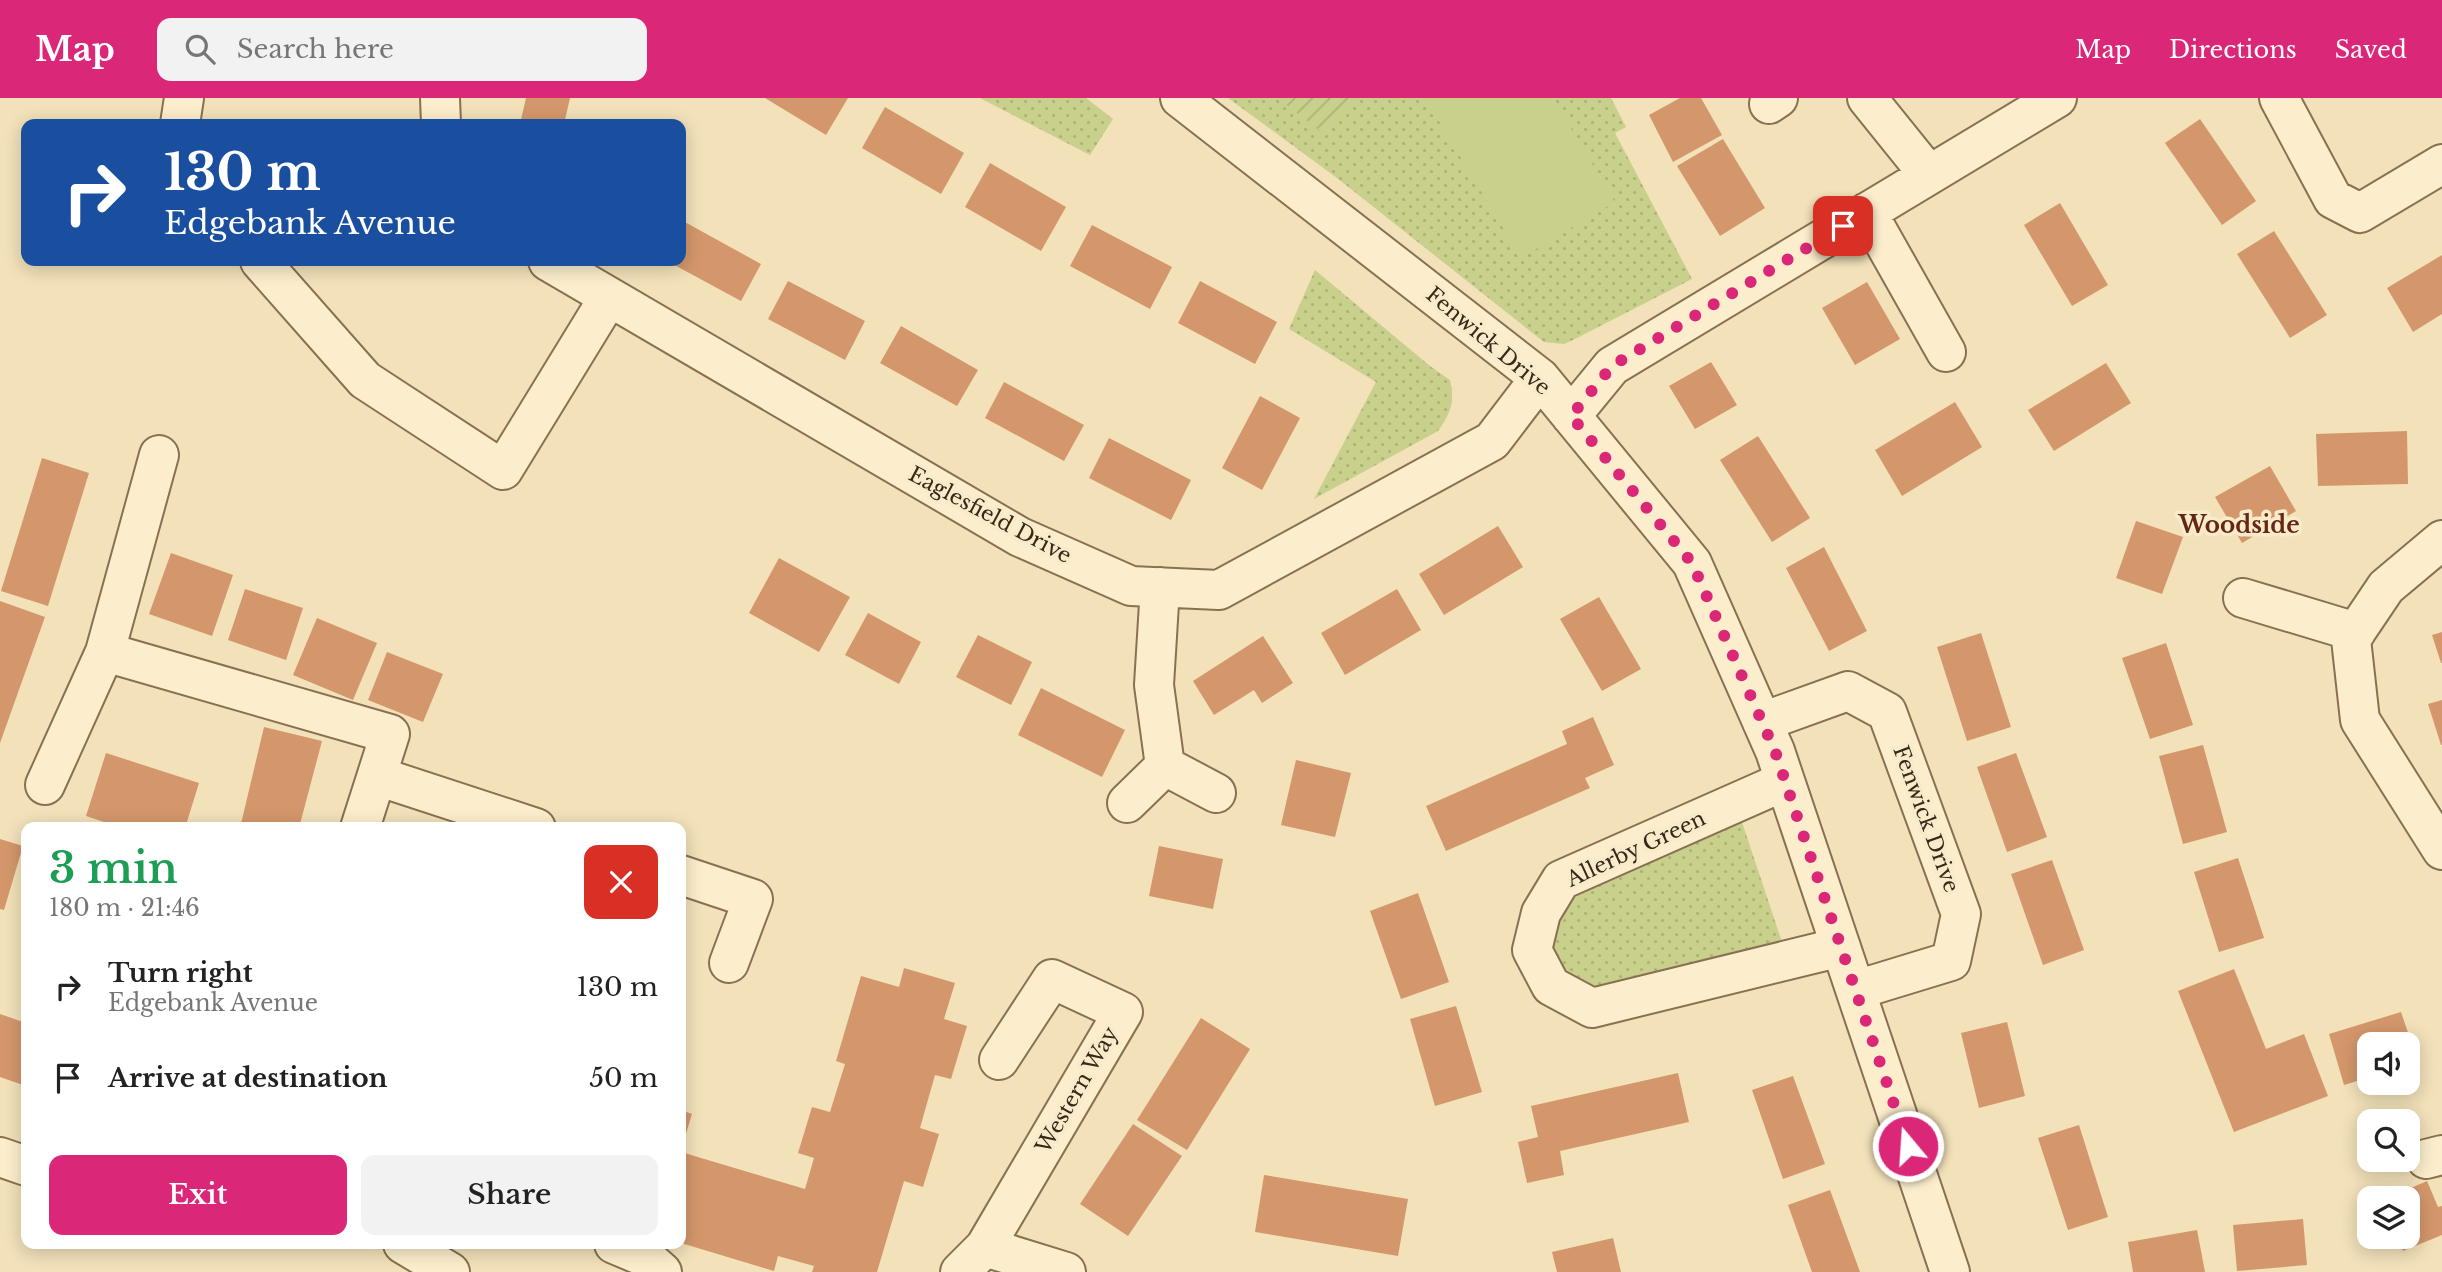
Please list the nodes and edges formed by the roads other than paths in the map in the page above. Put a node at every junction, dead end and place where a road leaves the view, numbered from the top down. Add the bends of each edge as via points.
1 (184, 98) edge
2 (440, 98) edge
3 (1180, 98) edge
4 (1867, 98) edge
5 (2057, 98) edge
6 (2279, 98) edge
7 (181, 119) edge
8 (441, 119) edge
9 (2442, 164) edge
10 (1929, 175) junction
11 (1867, 212) junction
12 (264, 266) edge
13 (556, 266) edge
14 (609, 297) junction
15 (1946, 352) dead end
16 (1540, 378) junction
17 (1571, 416) junction
18 (159, 455) dead end
19 (2442, 540) edge
20 (1160, 587) junction
21 (2243, 598) dead end
22 (2356, 632) junction
23 (105, 652) junction
24 (1762, 722) junction
25 (1165, 766) junction
26 (377, 776) junction
27 (1785, 781) junction
28 (45, 785) dead end
29 (1216, 793) dead end
30 (1127, 803) dead end
31 (362, 822) edge
32 (518, 822) edge
33 (2442, 850) edge
34 (686, 877) edge
35 (1841, 947) junction
36 (729, 963) dead end
37 (1856, 990) junction
38 (999, 1060) dead end
39 (0, 1157) edge
40 (21, 1164) edge
41 (411, 1249) edge
42 (626, 1249) edge
43 (972, 1259) edge
44 (450, 1272) edge
45 (662, 1272) edge
46 (1066, 1272) edge
47 (1950, 1272) edge

1 - 7 street
2 - 8 street
3 - 16 street, Fenwick Drive
4 - 10 street
5 - 10 street
6 - 9 street via 2333,199 2360,213
10 - 11 street
11 - 15 street
11 - 17 street via 1612,366
12 - 14 street via 365,380 503,470
13 - 14 street, Eaglesfield Drive
14 - 20 street, Eaglesfield Drive via 1020,537 1130,586
16 - 17 street, Fenwick Drive
16 - 20 street, Eaglesfield Drive via 1492,441 1219,590
17 - 24 street, Fenwick Drive via 1692,563
18 - 23 street
19 - 22 street via 2386,587
20 - 25 street via 1154,685
21 - 22 street
22 - 33 street via 2350,639 2360,720
23 - 26 street via 390,734
23 - 28 street
24 - 27 street, Fenwick Drive
24 - 37 street, Fenwick Drive via 1848,691 1887,712 1961,914 1951,961
25 - 29 street
25 - 30 street
26 - 31 street
26 - 32 street
27 - 35 street, Fenwick Drive
27 - 35 street, Allerby Green via 1561,880 1541,913 1532,950 1551,986 1592,1008
34 - 36 street via 753,899
35 - 37 street, Fenwick Drive
37 - 47 street, Fenwick Drive
38 - 43 street, Western Way via 1052,979 1123,1012
39 - 40 street
41 - 44 street
42 - 45 street via 645,1257
43 - 46 street, Western Way

